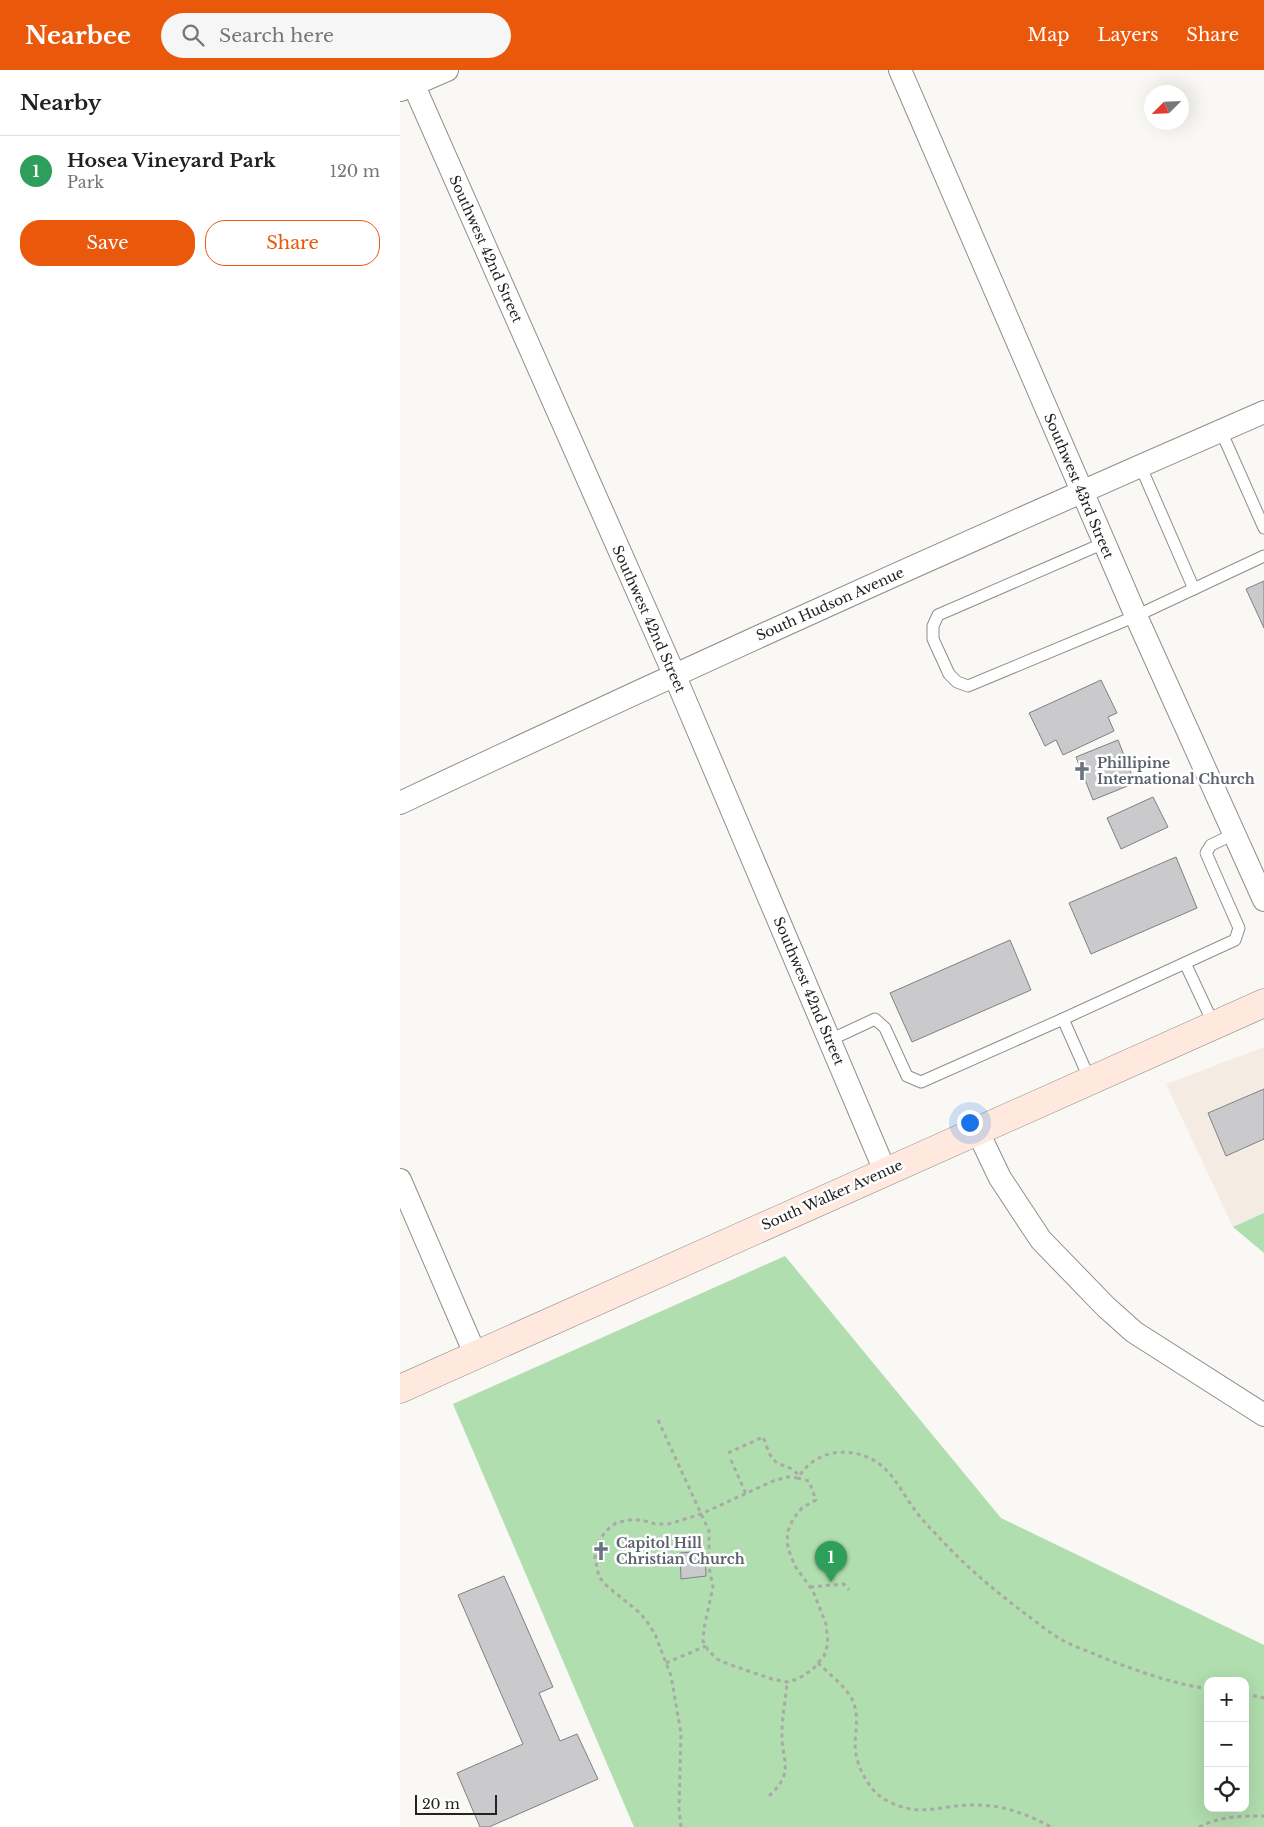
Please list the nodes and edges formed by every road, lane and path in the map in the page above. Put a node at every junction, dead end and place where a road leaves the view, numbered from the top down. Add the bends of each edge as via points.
1 (447, 70) edge
2 (900, 70) edge
3 (407, 82) edge
4 (1264, 412) edge
5 (1221, 430) junction
6 (1140, 465) junction
7 (1081, 491) junction
8 (1264, 528) edge
9 (1104, 543) junction
10 (1264, 556) edge
11 (1194, 589) junction
12 (1136, 616) junction
13 (674, 674) junction
14 (400, 803) edge
15 (1234, 834) junction
16 (1264, 900) edge
17 (1186, 963) junction
18 (1264, 1002) edge
19 (1063, 1019) junction
20 (1214, 1025) junction
21 (830, 1040) junction
22 (1090, 1080) junction
23 (977, 1130) junction
24 (885, 1171) junction
25 (400, 1180) edge
26 (476, 1356) junction
27 (400, 1389) edge
28 (1264, 1415) edge
29 (658, 1420) dead end
30 (728, 1453) dead end
31 (731, 1460) dead end
32 (798, 1477) junction
33 (746, 1494) junction
34 (701, 1514) junction
35 (810, 1587) junction
36 (849, 1590) dead end
37 (706, 1646) junction
38 (666, 1663) junction
39 (818, 1663) junction
40 (787, 1682) junction
41 (1204, 1688) edge
42 (1249, 1695) edge
43 (1264, 1698) edge
44 (769, 1796) dead end
45 (1264, 1816) edge
46 (681, 1827) edge
47 (1051, 1827) edge
48 (1200, 1827) edge

1 - 3 street
2 - 7 street, Southwest 43rd Street
3 - 13 street, Southwest 42nd Street
4 - 5 street, South Hudson Avenue
5 - 6 street, South Hudson Avenue
5 - 8 lane
6 - 7 street, South Hudson Avenue
6 - 11 lane
7 - 9 street, Southwest 43rd Street
7 - 13 street, South Hudson Avenue
9 - 12 street, Southwest 43rd Street
9 - 12 lane via 938,615 933,626 933,639 949,674 968,686
10 - 11 lane
11 - 12 lane
12 - 15 street, Southwest 43rd Street
13 - 14 street, South Hudson Avenue
13 - 21 street, Southwest 42nd Street
15 - 16 street, Southwest 43rd Street
15 - 17 lane via 1211,845 1206,853 1239,928 1235,940
17 - 19 lane
17 - 20 lane
18 - 20 main road, South Walker Avenue
19 - 21 lane via 921,1082 907,1076 885,1028 875,1019
19 - 22 lane
20 - 22 main road, South Walker Avenue
21 - 24 street, Southwest 42nd Street
22 - 23 main road, South Walker Avenue
23 - 24 main road, South Walker Avenue
23 - 28 street via 1000,1178 1041,1240 1106,1307 1134,1332
24 - 26 main road, South Walker Avenue
25 - 26 street
26 - 27 main road, South Walker Avenue
29 - 34 path
30 - 32 path via 763,1436 773,1459 794,1469
31 - 33 path
32 - 33 path via 773,1481
32 - 35 path via 809,1481 816,1500 802,1508 793,1519 787,1541 795,1566
32 - 41 path via 811,1462 830,1453 855,1453 868,1457 894,1478 912,1507 966,1566 1044,1628 1064,1641 1118,1664
33 - 34 path
34 - 37 path via 709,1531 709,1567 713,1587 704,1628
34 - 38 path via 669,1524 642,1520 616,1523 596,1547 599,1577 648,1623
35 - 36 path via 844,1584
35 - 39 path via 826,1624 828,1643
37 - 38 path
37 - 40 path via 717,1659 728,1664
38 - 46 path via 675,1693 680,1733
39 - 40 path via 798,1679
39 - 47 path via 852,1700 857,1717 857,1759 876,1793 900,1806 919,1811 957,1806 994,1807 1025,1814
40 - 44 path via 782,1734 785,1771 783,1781
42 - 43 path
45 - 48 path via 1219,1819

